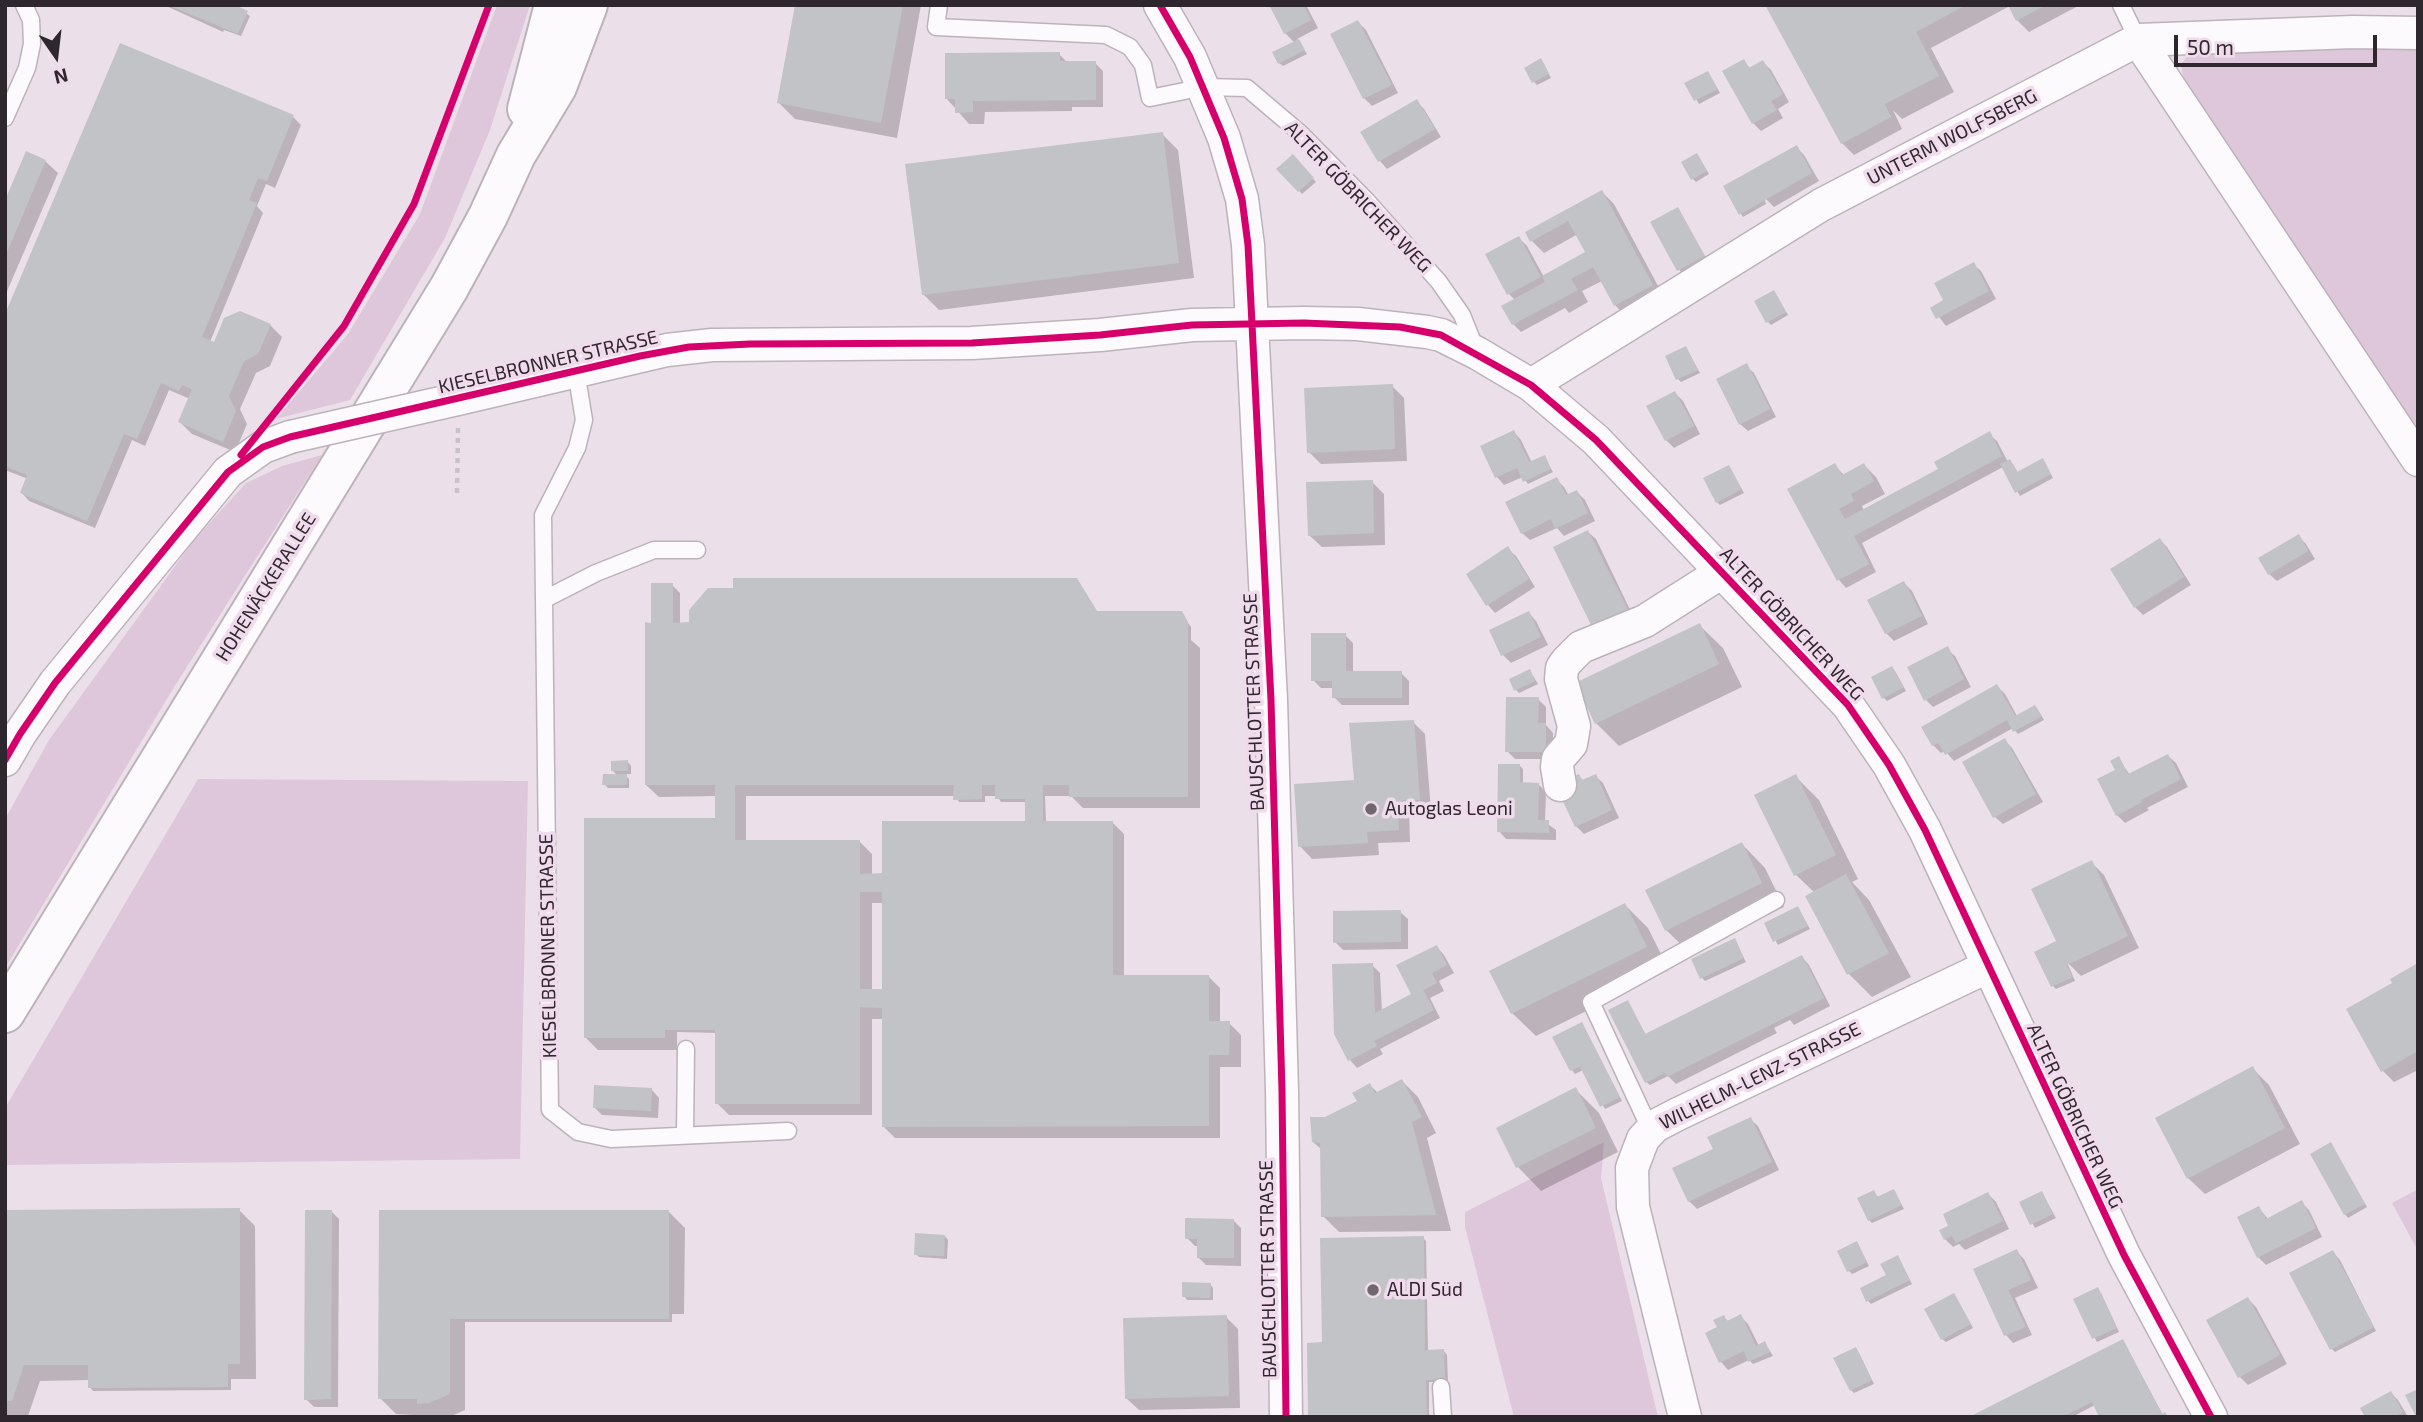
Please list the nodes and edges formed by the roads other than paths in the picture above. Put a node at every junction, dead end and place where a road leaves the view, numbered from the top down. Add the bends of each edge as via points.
1 (24, 5) edge
2 (554, 5) edge
3 (588, 5) edge
4 (939, 5) edge
5 (2121, 5) edge
6 (1168, 11) edge
7 (2418, 33) edge
8 (2138, 40) junction
9 (1204, 87) junction
10 (5, 118) edge
11 (516, 155) junction
12 (1253, 324) junction
13 (1476, 353) junction
14 (576, 371) junction
15 (1531, 385) junction
16 (2418, 460) edge
17 (697, 550) dead end
18 (1722, 572) junction
19 (545, 599) junction
20 (5, 760) edge
21 (1560, 785) dead end
22 (1776, 900) dead end
23 (1987, 967) junction
24 (5, 1013) edge
25 (687, 1049) dead end
26 (788, 1131) dead end
27 (1651, 1131) junction
28 (685, 1134) junction
29 (1441, 1387) dead end
30 (1286, 1417) edge
31 (1443, 1417) edge
32 (1685, 1417) edge
33 (2211, 1417) edge

1 - 10 lane via 31,20 32,44 27,68
2 - 11 main road, HOHENÄCKERALLEE
3 - 11 main road, HOHENÄCKERALLEE via 557,87
4 - 9 lane, ALTER GÖBRICHER WEG via 936,27 1106,35 1130,47 1143,65 1150,98
5 - 8 lane
6 - 9 street, BAUSCHLOTTER STRASSE
7 - 8 street, UNTERM WOLFSBERG
8 - 15 street, UNTERM WOLFSBERG via 1822,205
8 - 16 street
9 - 12 street, BAUSCHLOTTER STRASSE via 1242,199
9 - 13 lane, ALTER GÖBRICHER WEG via 1247,88 1300,133 1440,282 1462,315
11 - 24 main road, HOHENÄCKERALLEE via 449,288
12 - 13 street, ALTER GÖBRICHER WEG via 1400,327 1441,335
12 - 14 street, KIESELBRONNER STRASSE via 972,343 712,345 667,350
12 - 30 street, BAUSCHLOTTER STRASSE via 1271,714
13 - 15 street, ALTER GÖBRICHER WEG
14 - 19 lane, KIESELBRONNER STRASSE via 584,420 544,515
14 - 20 street, KIESELBRONNER STRASSE, bridge via 263,447 228,472 54,682
15 - 18 street, ALTER GÖBRICHER WEG via 1596,440
17 - 19 lane via 654,550
18 - 21 street, ALTER GÖBRICHER WEG via 1645,621 1581,647 1567,660 1561,679 1574,726 1571,744 1558,760
18 - 23 street, ALTER GÖBRICHER WEG via 1848,705 1869,735 1924,830
19 - 28 lane, KIESELBRONNER STRASSE via 550,1110 578,1132 611,1139
22 - 27 lane via 1591,1002
23 - 27 street, WILHELM-LENZ-STRASSE
23 - 33 street, ALTER GÖBRICHER WEG via 2123,1255
25 - 28 lane
26 - 28 lane
27 - 32 street, WILHELM-LENZ-STRASSE via 1632,1168 1633,1207
29 - 31 lane

